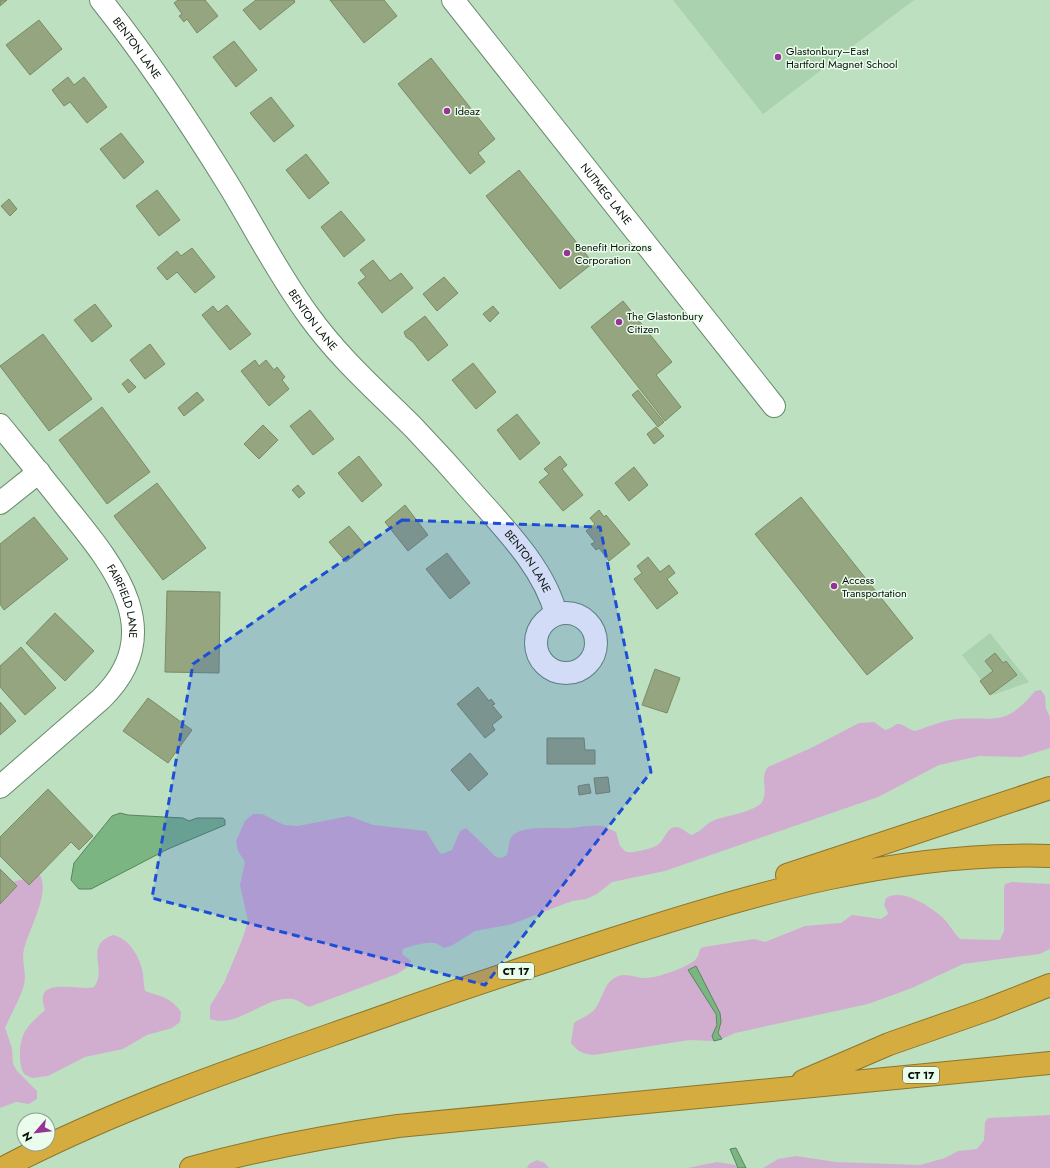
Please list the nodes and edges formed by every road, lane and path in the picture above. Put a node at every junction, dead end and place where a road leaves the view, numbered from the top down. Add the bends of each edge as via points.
1 (101, 0) edge
2 (453, 0) edge
3 (774, 406) dead end
4 (0, 424) edge
5 (39, 472) junction
6 (0, 504) edge
7 (556, 614) dead end
8 (0, 787) edge
9 (1050, 788) edge
10 (1050, 856) edge
11 (702, 910) junction
12 (1050, 985) edge
13 (1050, 1063) edge
14 (791, 1087) junction
15 (3, 1168) edge
16 (191, 1168) edge

1 - 7 street, BENTON LANE via 186,118 309,316 338,352 438,452 498,521 542,581
2 - 3 street, NUTMEG LANE
4 - 5 street, FAIRFIELD LANE
5 - 6 street
5 - 8 street, FAIRFIELD LANE via 114,569 129,606 132,640 125,665 108,692
9 - 11 highway via 778,878 725,898
10 - 11 highway, CT 17 via 980,856 886,867 792,886
11 - 15 highway, CT 17 via 419,1004 141,1104
12 - 14 highway via 842,1062
13 - 14 highway, CT 17
14 - 16 highway, CT 17 via 398,1126 274,1147

